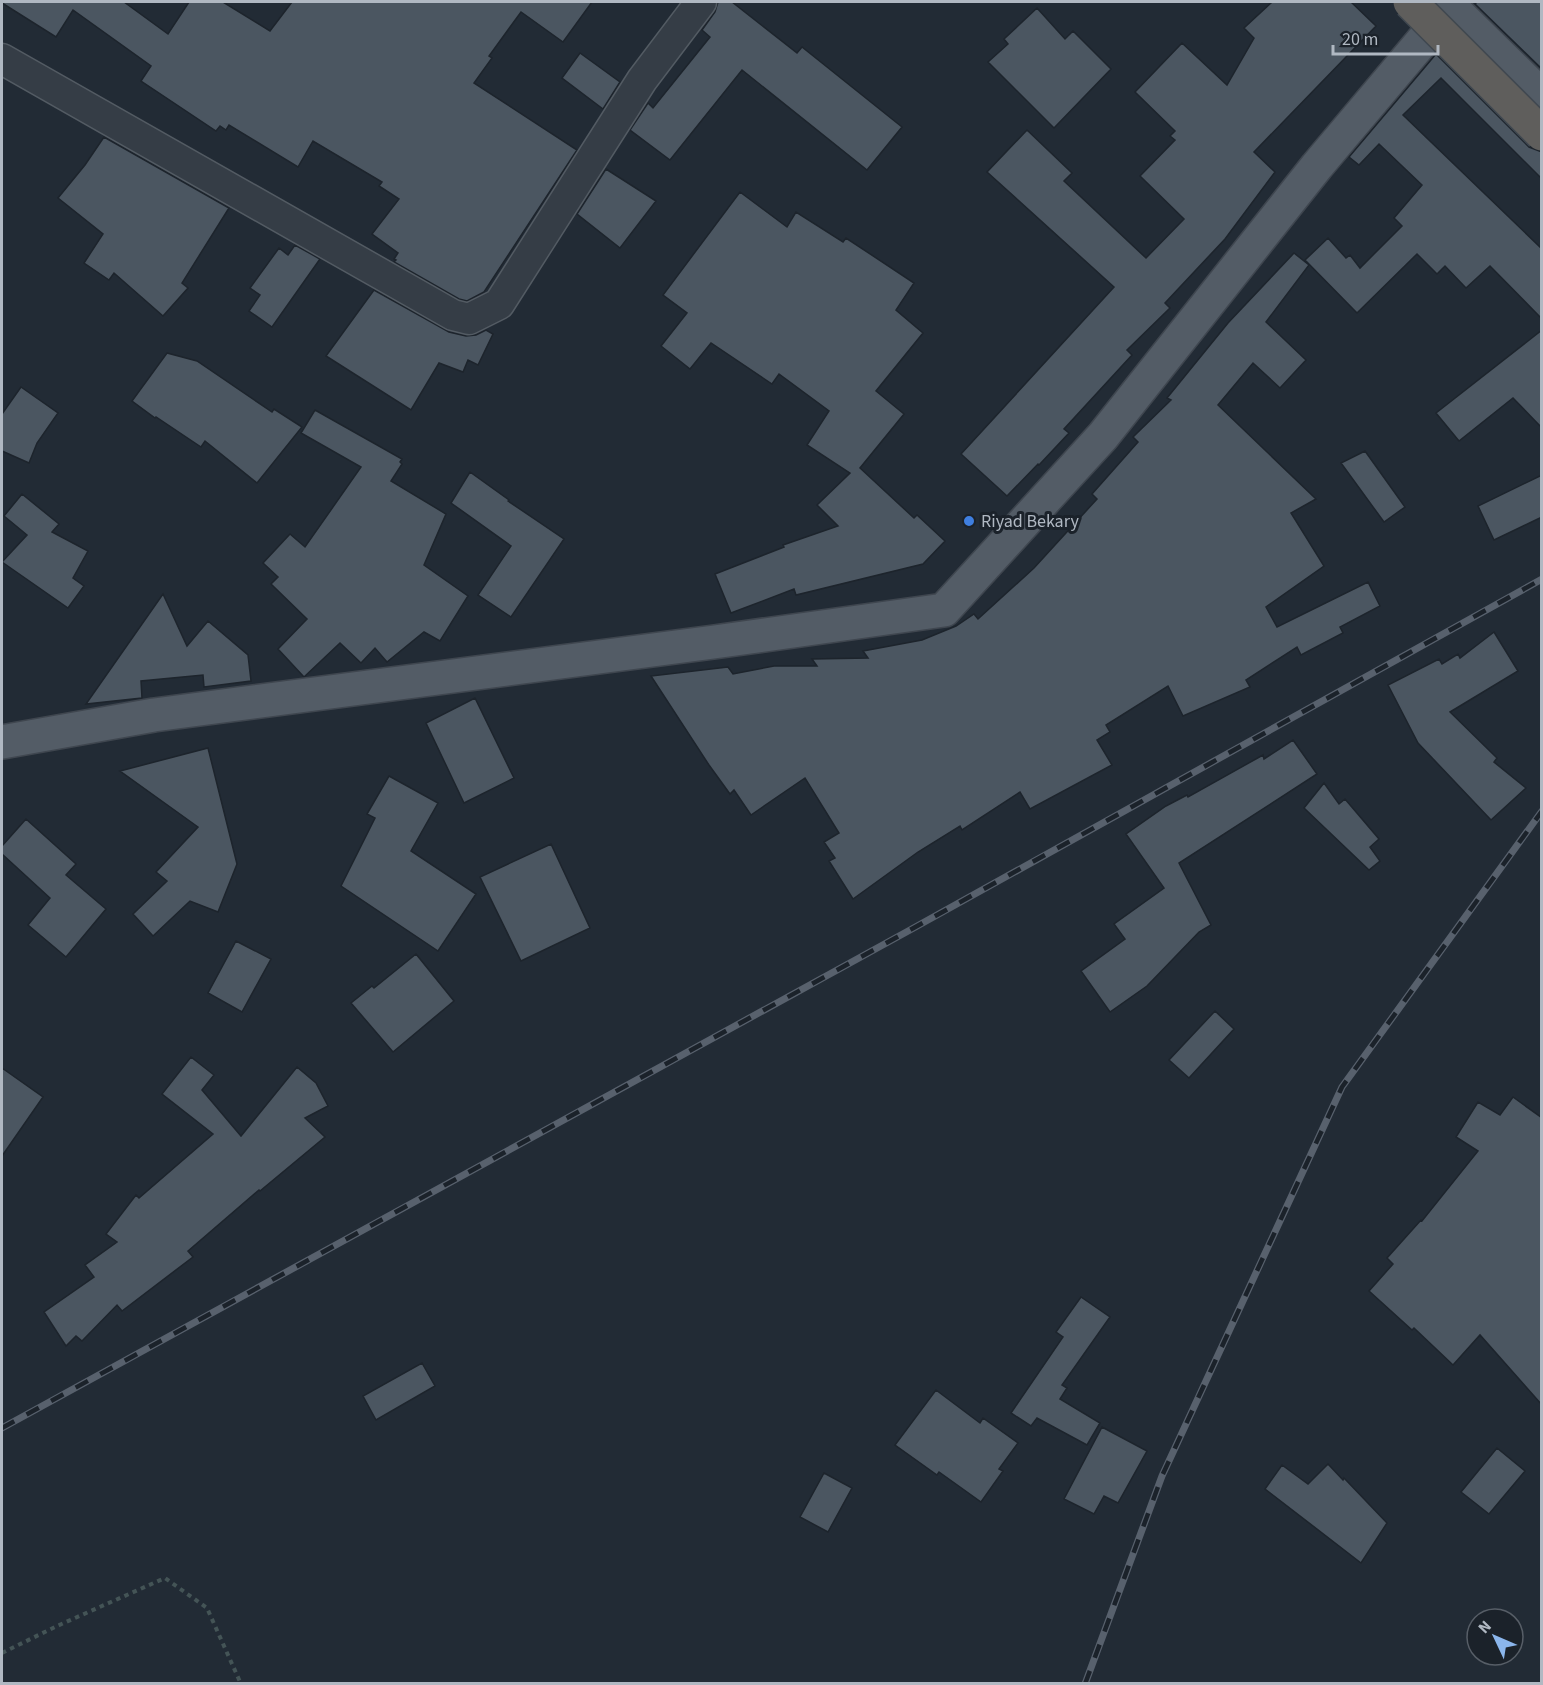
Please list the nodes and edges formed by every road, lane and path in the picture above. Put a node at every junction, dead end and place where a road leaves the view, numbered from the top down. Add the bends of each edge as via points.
1 (701, 2) edge
2 (1410, 2) edge
3 (1448, 4) edge
4 (2, 59) edge
5 (1542, 96) edge
6 (1542, 134) edge
7 (2, 742) edge
8 (2, 1653) edge
9 (241, 1683) edge

1 - 4 street via 642,80 499,304 469,319 453,315
2 - 6 highway, bridge
3 - 5 main road
3 - 7 main road via 1103,436 944,610 154,715
8 - 9 path via 165,1578 207,1608

